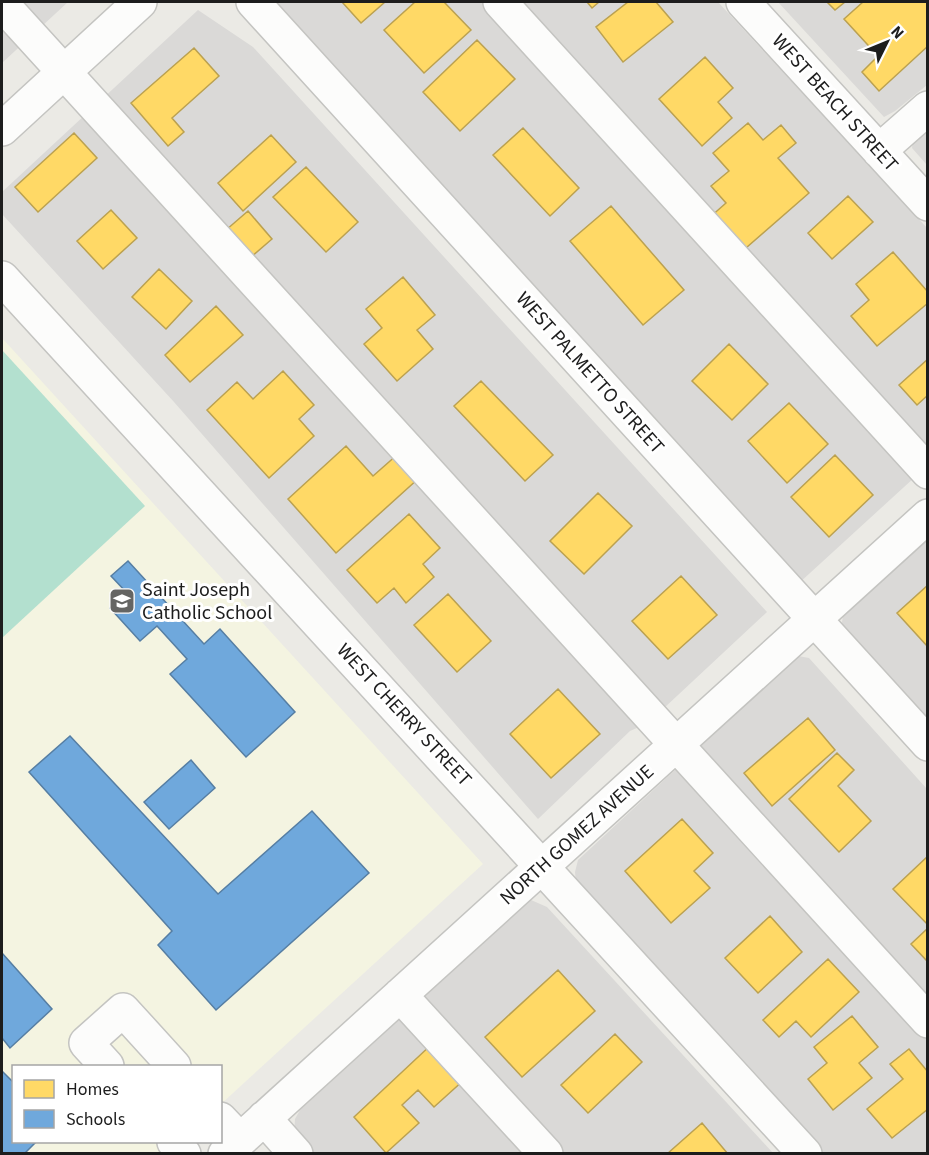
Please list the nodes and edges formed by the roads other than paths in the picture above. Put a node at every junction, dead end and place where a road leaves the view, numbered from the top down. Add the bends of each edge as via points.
1 (140, 2) edge
2 (253, 2) edge
3 (500, 2) edge
4 (743, 2) edge
5 (2, 4) edge
6 (64, 71) junction
7 (927, 108) edge
8 (2, 129) edge
9 (879, 151) junction
10 (927, 204) edge
11 (2, 278) edge
12 (927, 472) edge
13 (927, 516) edge
14 (815, 620) junction
15 (927, 744) edge
16 (676, 745) junction
17 (543, 866) junction
18 (400, 995) junction
19 (927, 1021) edge
20 (106, 1065) edge
21 (173, 1065) edge
22 (264, 1118) junction
23 (229, 1138) edge
24 (296, 1154) edge
25 (546, 1154) edge
26 (805, 1154) edge

1 - 6 street
2 - 14 street, WEST PALMETTO STREET
3 - 12 street
4 - 9 street, WEST BEACH STREET
5 - 6 street
6 - 8 street
6 - 16 street
7 - 9 street
9 - 10 street, WEST BEACH STREET
11 - 17 street, WEST CHERRY STREET
13 - 14 street, NORTH GOMEZ AVENUE
14 - 15 street, WEST PALMETTO STREET
14 - 16 street, NORTH GOMEZ AVENUE
16 - 17 street, NORTH GOMEZ AVENUE
16 - 19 street
17 - 18 street, NORTH GOMEZ AVENUE
17 - 26 street, WEST CHERRY STREET
18 - 22 street, NORTH GOMEZ AVENUE
18 - 25 street
20 - 21 street via 86,1043 123,1010
22 - 23 street, NORTH GOMEZ AVENUE
22 - 24 street

